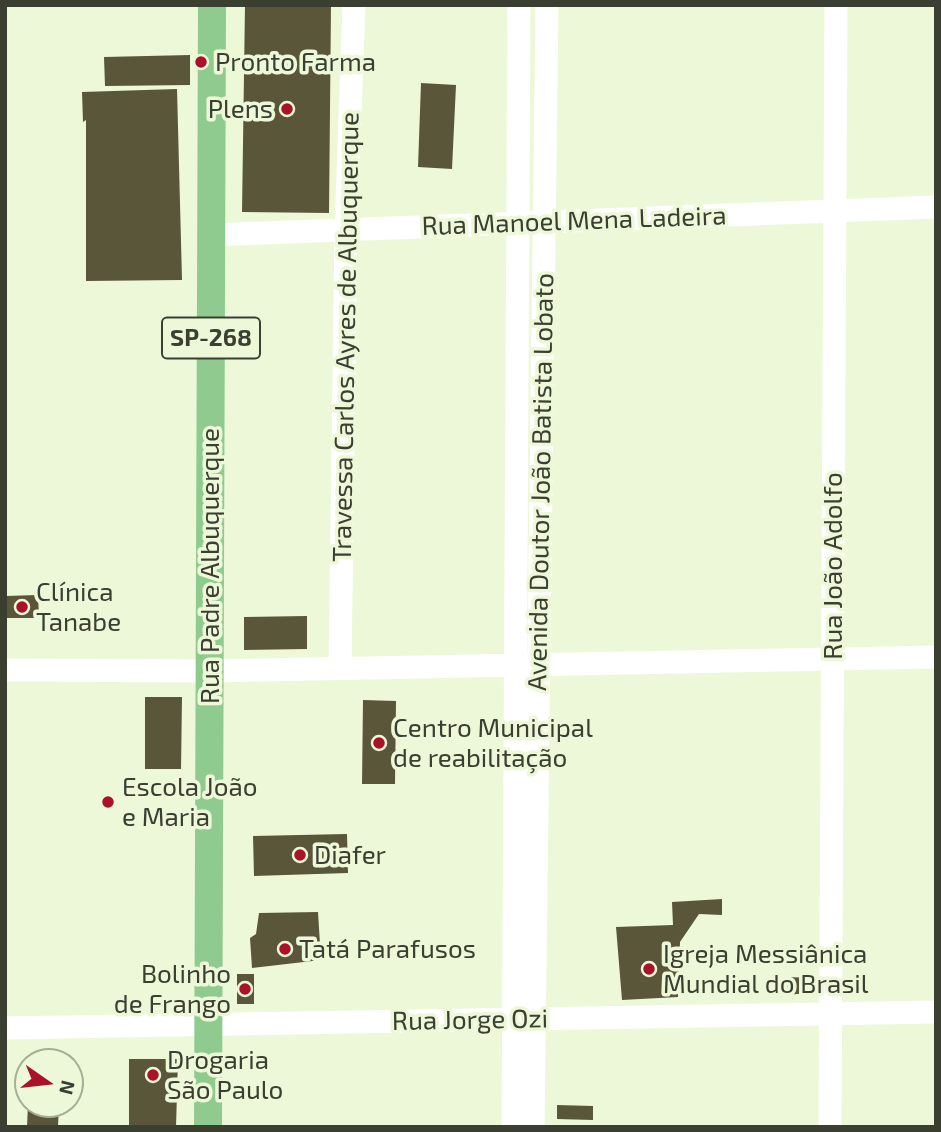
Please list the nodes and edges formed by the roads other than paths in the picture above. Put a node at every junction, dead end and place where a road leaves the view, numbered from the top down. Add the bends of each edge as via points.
1 (212, 5) edge
2 (354, 5) edge
3 (519, 5) edge
4 (548, 5) edge
5 (836, 5) edge
6 (936, 207) edge
7 (835, 211) junction
8 (517, 223) junction
9 (544, 223) junction
10 (346, 230) junction
11 (211, 235) junction
12 (936, 657) edge
13 (833, 659) junction
14 (515, 665) junction
15 (539, 665) junction
16 (340, 668) junction
17 (5, 670) edge
18 (210, 671) junction
19 (936, 1012) edge
20 (831, 1014) junction
21 (524, 1019) junction
22 (208, 1024) junction
23 (5, 1028) edge
24 (208, 1079) junction
25 (208, 1127) edge
26 (223, 1127) edge
27 (513, 1127) edge
28 (533, 1127) edge
29 (830, 1127) edge

1 - 11 main road, Rua Padre Albuquerque / SP-268
2 - 10 street, Travessa Carlos Ayres de Albuquerque
3 - 8 street, Avenida Doutor João Batista Lobato
4 - 9 street, Avenida Doutor João Batista Lobato
5 - 7 street, Rua João Adolfo
6 - 7 street, Rua Manoel Mena Ladeira
7 - 9 street, Rua Manoel Mena Ladeira
7 - 13 street, Rua João Adolfo
8 - 9 street, Rua Manoel Mena Ladeira
8 - 10 street, Rua Manoel Mena Ladeira
8 - 14 street, Avenida Doutor João Batista Lobato
9 - 15 street, Avenida Doutor João Batista Lobato
10 - 11 street, Rua Manoel Mena Ladeira
10 - 16 street, Travessa Carlos Ayres de Albuquerque
11 - 18 main road, Rua Padre Albuquerque / SP-268
12 - 13 street
13 - 15 street
13 - 20 street, Rua João Adolfo
14 - 15 street
14 - 16 street
14 - 21 street, Avenida Doutor João Batista Lobato
15 - 21 street, Avenida Doutor João Batista Lobato
16 - 18 street
17 - 18 street
18 - 22 main road, Rua Padre Albuquerque / SP-268
19 - 20 street, Rua Jorge Ozi
20 - 21 street, Rua Jorge Ozi
20 - 29 street, Rua João Adolfo
21 - 22 street, Rua Jorge Ozi
21 - 27 street, Avenida Doutor João Batista Lobato
21 - 28 street, Avenida Doutor João Batista Lobato
22 - 23 street, Rua Jorge Ozi
22 - 24 main road, Rua Padre Albuquerque / SP-268
24 - 25 main road, Rua Padre Albuquerque / SP-268
24 - 26 main road, SP-268

